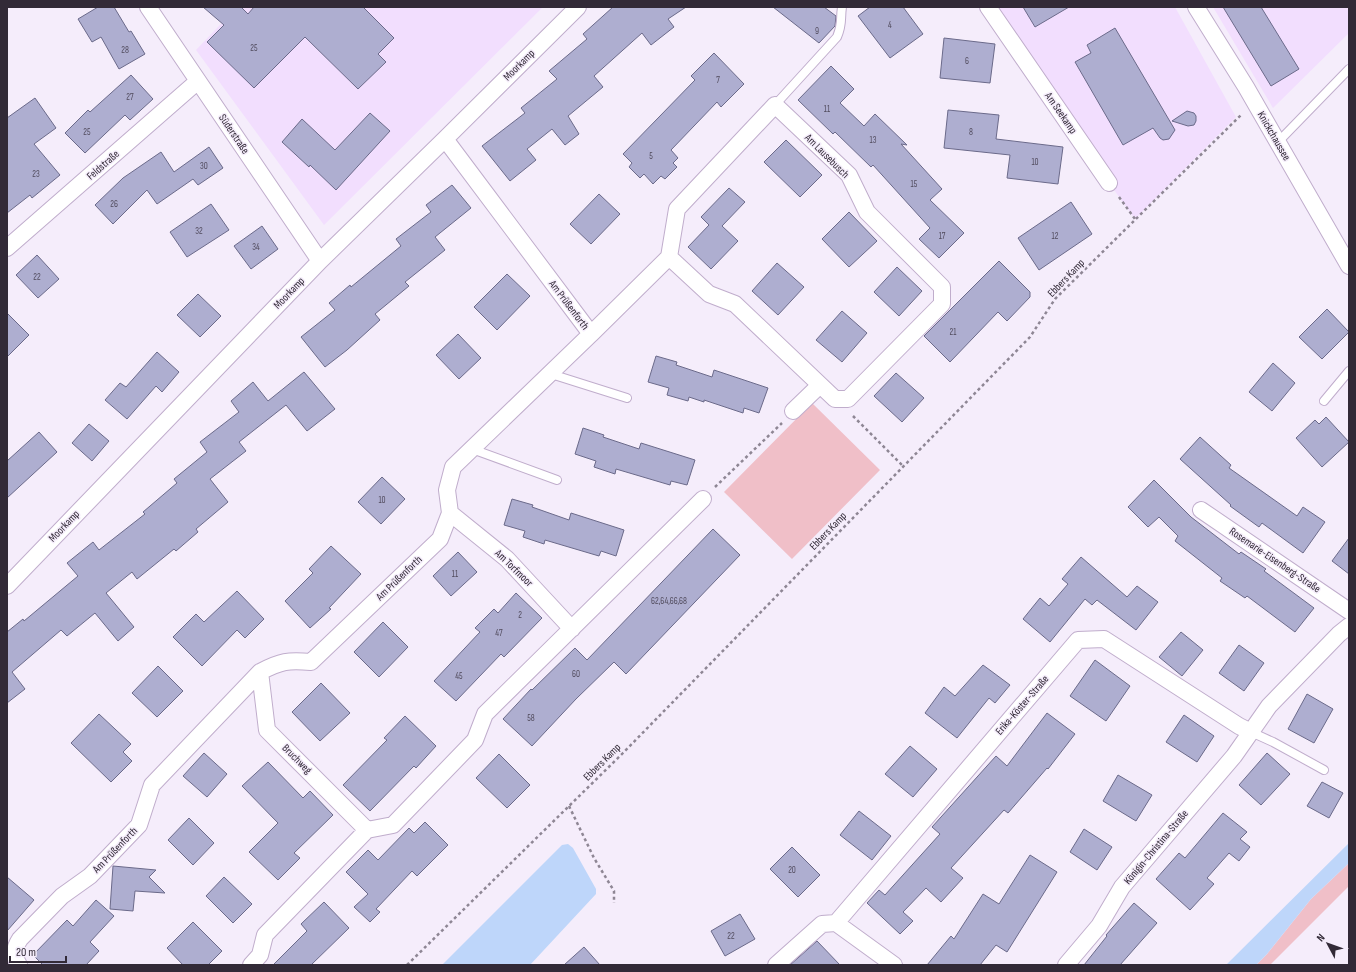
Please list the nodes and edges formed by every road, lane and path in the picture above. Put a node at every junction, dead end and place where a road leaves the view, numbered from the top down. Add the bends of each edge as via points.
1 (148, 7) edge
2 (578, 7) edge
3 (842, 7) edge
4 (988, 7) edge
5 (1196, 7) edge
6 (1349, 69) edge
7 (198, 81) junction
8 (1254, 101) junction
9 (775, 105) junction
10 (445, 140) junction
11 (1278, 142) junction
12 (1109, 183) joint
13 (1135, 219) junction
14 (7, 248) edge
15 (669, 257) junction
16 (320, 261) junction
17 (1349, 266) edge
18 (591, 334) junction
19 (1349, 371) edge
20 (551, 374) junction
21 (820, 385) junction
22 (627, 398) dead end
23 (835, 399) junction
24 (1324, 401) dead end
25 (793, 411) joint
26 (472, 449) junction
27 (903, 466) junction
28 (557, 480) dead end
29 (703, 499) joint
30 (1201, 510) dead end
31 (450, 513) junction
32 (7, 586) edge
33 (1349, 611) edge
34 (1349, 626) edge
35 (572, 629) junction
36 (260, 672) junction
37 (1251, 732) junction
38 (1324, 770) dead end
39 (569, 806) junction
40 (367, 830) junction
41 (614, 903) dead end
42 (836, 923) junction
43 (19, 965) edge
44 (251, 965) edge
45 (407, 965) edge
46 (776, 965) edge
47 (894, 965) edge
48 (1066, 965) edge

1 - 7 street, Süderstraße
2 - 10 street, Moorkamp
3 - 9 lane via 842,26 837,37
4 - 12 street, Am Seekamp
5 - 8 street, Knickchaussee
6 - 11 lane
7 - 14 street, Feldstraße
7 - 16 street, Süderstraße
8 - 11 street, Knickchaussee
8 - 13 path, Ebbers Kamp
9 - 15 street via 677,209
9 - 23 street, Am Lausebusch via 849,175 867,212 942,287 942,304 848,399
10 - 16 street, Moorkamp
10 - 18 street, Am Prüßenforth
11 - 17 street, Knickchaussee
12 - 13 path
13 - 27 path, Ebbers Kamp via 1055,299 1030,337
15 - 18 street
15 - 21 street via 709,294 735,304
16 - 32 street, Moorkamp
18 - 20 street, Am Prüßenforth
19 - 24 lane
20 - 22 lane
20 - 26 street, Am Prüßenforth
21 - 23 street
21 - 25 street
23 - 27 path
25 - 29 path
26 - 28 lane
26 - 31 street, Am Prüßenforth via 453,467 447,490
27 - 39 path, Ebbers Kamp
29 - 35 street
30 - 33 street, Rosemarie-Eisenberg-Straße
31 - 35 street, Am Torfmoor via 507,559
31 - 36 street, Am Prüßenforth via 440,538 311,662 293,661 276,664
34 - 37 street, Königin-Christina-Straße via 1269,706
35 - 40 street via 485,714 475,740 393,825
36 - 40 street, Bruchweg via 267,730
36 - 43 street, Am Prüßenforth via 152,785 139,826 90,876 62,896 20,939 14,952
37 - 38 lane
37 - 42 street, Erika-Köster-Straße via 1104,639 1078,640
37 - 48 street, Königin-Christina-Straße via 1234,756 1122,887 1099,926
39 - 41 path via 594,858 614,891
39 - 45 path, Ebbers Kamp
40 - 44 street via 265,935 260,956
42 - 46 street via 822,924
42 - 47 street

